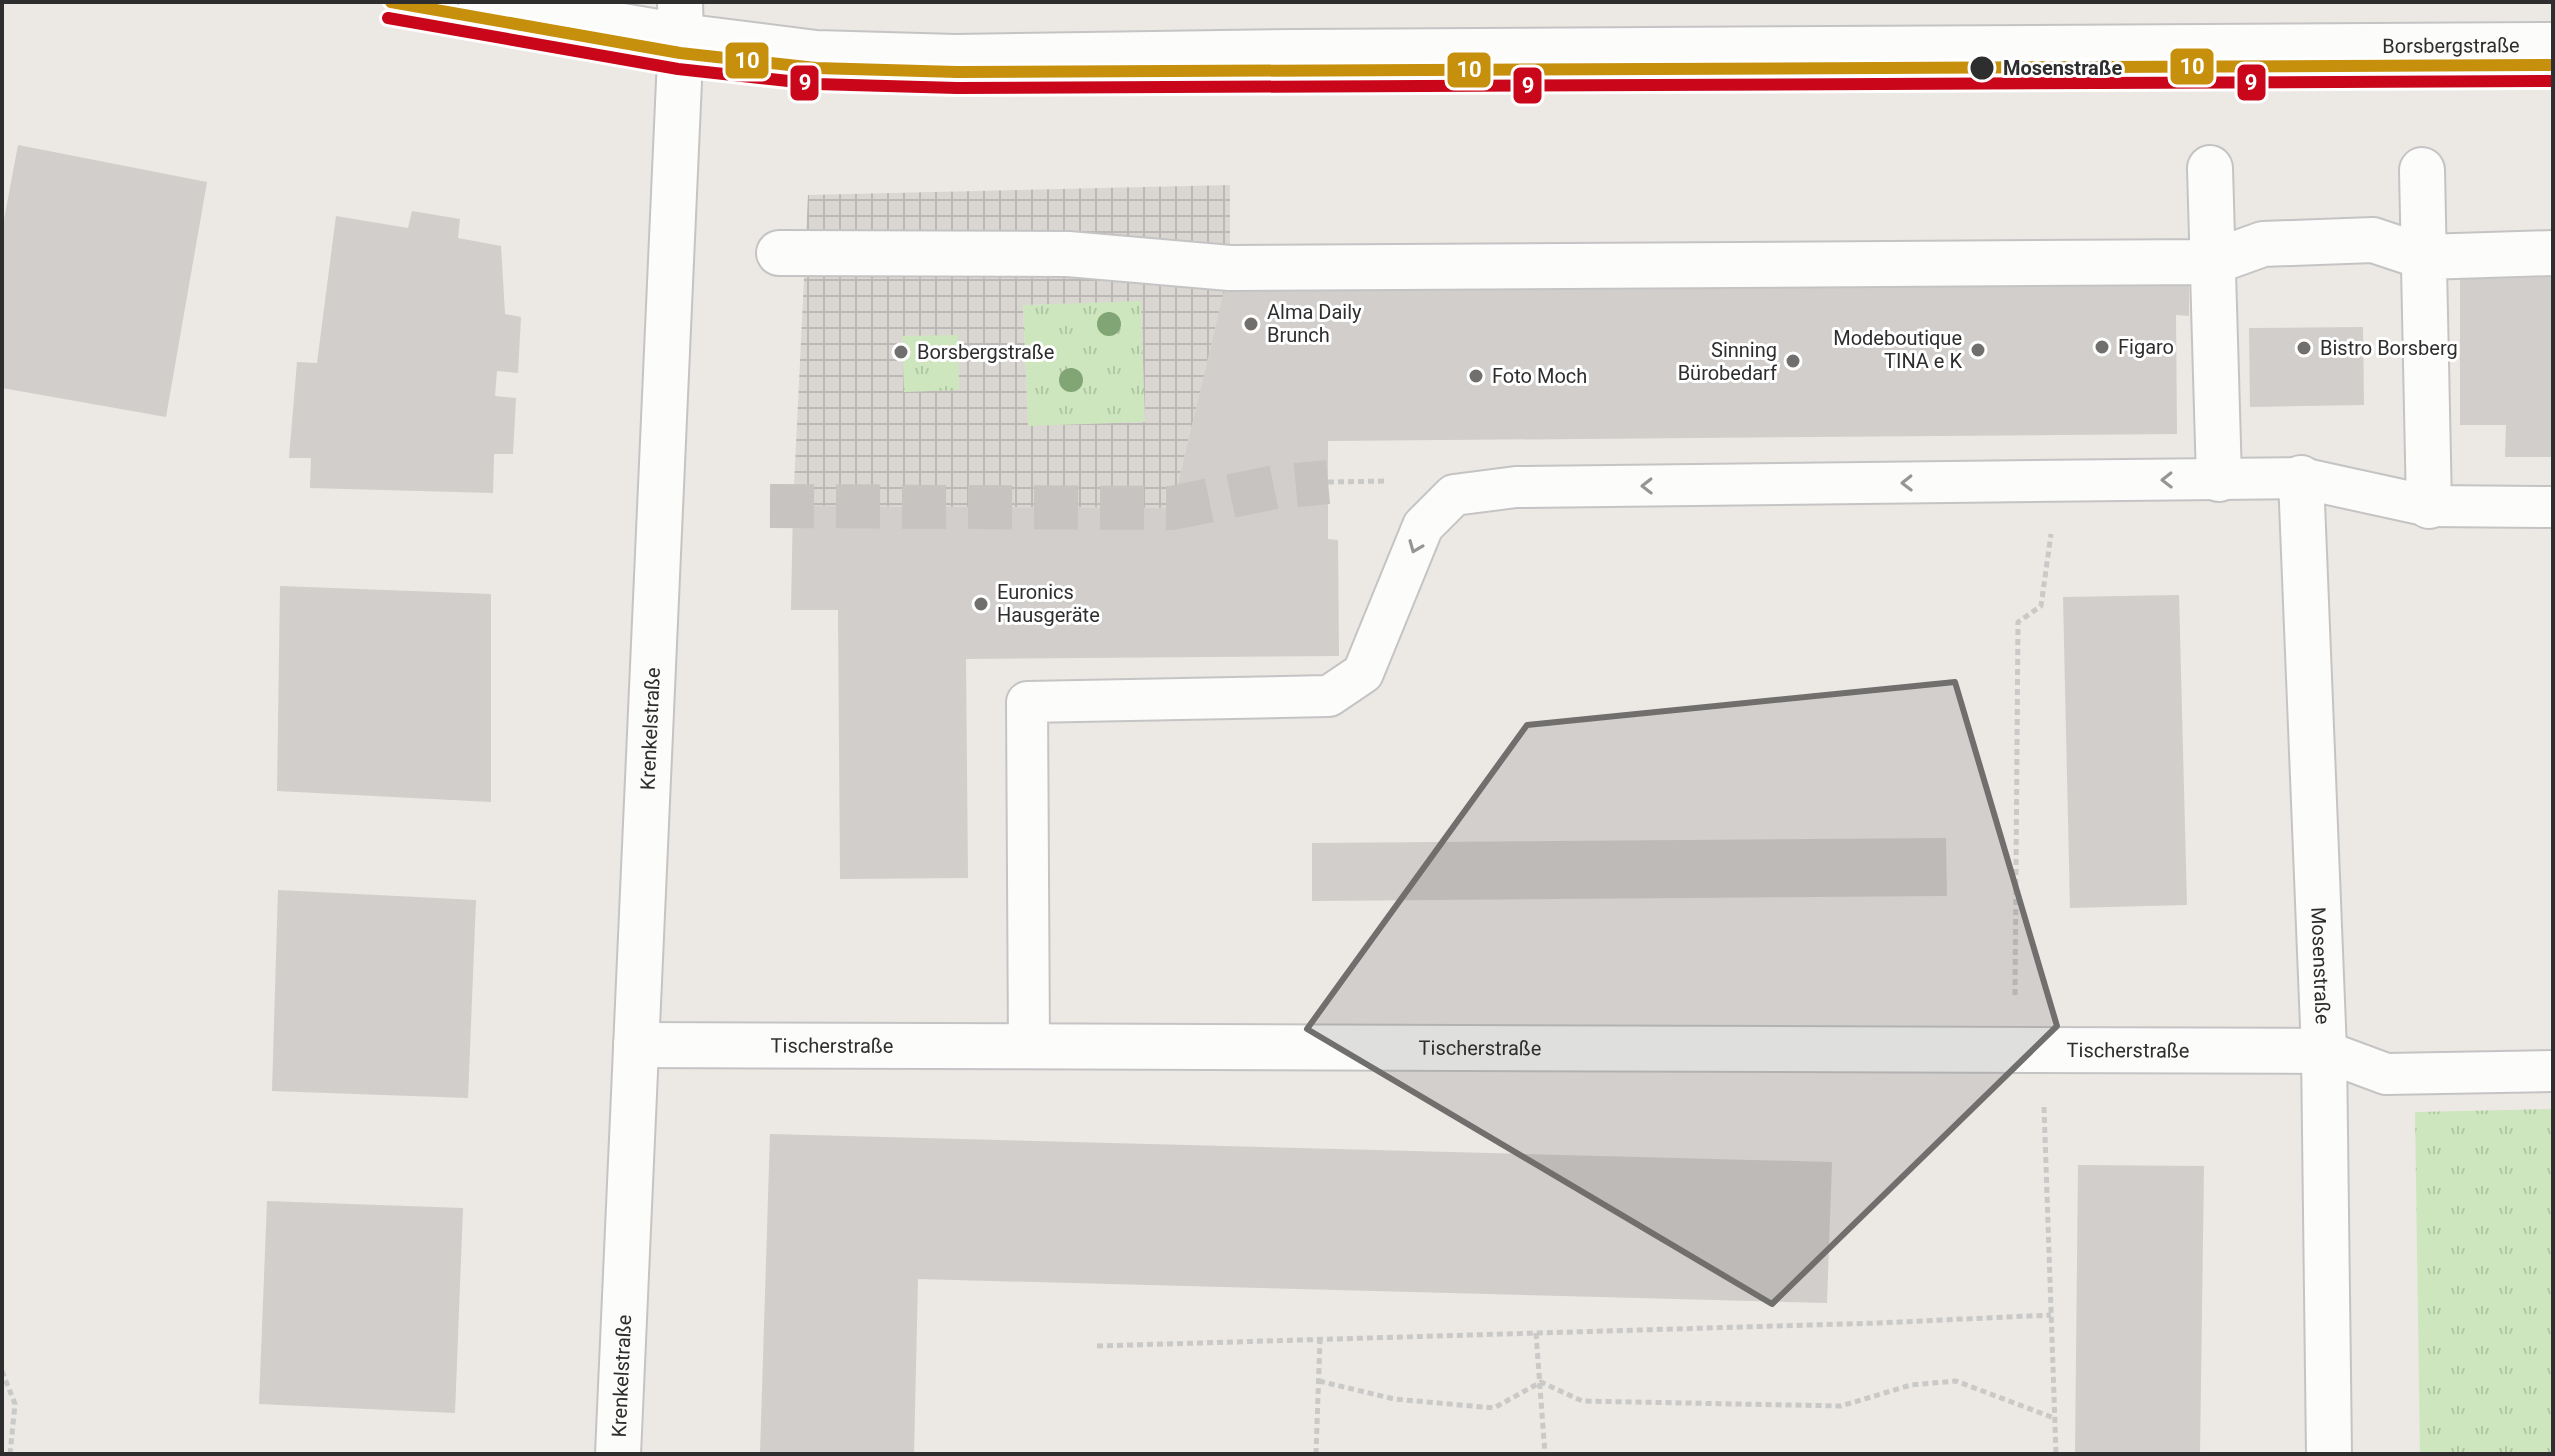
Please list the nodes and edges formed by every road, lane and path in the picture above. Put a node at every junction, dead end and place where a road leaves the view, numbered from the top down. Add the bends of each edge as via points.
1 (481, 2) edge
2 (680, 19) edge
3 (2553, 45) edge
4 (2210, 168) dead end
5 (2422, 170) dead end
6 (779, 253) dead end
7 (2553, 253) edge
8 (2424, 257) junction
9 (2213, 262) junction
10 (2301, 478) junction
11 (2219, 479) junction
12 (2059, 482) junction
13 (2429, 506) junction
14 (2553, 507) edge
15 (636, 1045) junction
16 (1029, 1047) junction
17 (2029, 1050) junction
18 (2324, 1051) junction
19 (2553, 1071) edge
20 (2051, 1315) junction
21 (1536, 1333) junction
22 (1320, 1339) junction
23 (1097, 1346) dead end
24 (2, 1371) edge
25 (1319, 1381) junction
26 (1541, 1382) junction
27 (2054, 1418) junction
28 (10, 1454) edge
29 (618, 1454) edge
30 (1316, 1454) edge
31 (1545, 1454) edge
32 (2056, 1454) edge
33 (2329, 1454) edge

1 - 2 street, Borsbergstraße
2 - 3 street, Borsbergstraße via 816,53 956,57
2 - 15 street, Krenkelstraße
4 - 9 street
5 - 8 street
6 - 9 street via 1068,254 1230,268
7 - 8 street
8 - 9 street via 2373,240 2263,244
8 - 13 street
9 - 11 street
10 - 11 lane
10 - 13 lane
10 - 18 street, Mosenstraße
11 -> 12 lane
12 -> 16 lane via 1516,487 1454,495 1423,526 1363,673 1329,696 1027,702
12 - 17 path via 2041,606 2018,622
13 - 14 lane
15 - 16 street, Tischerstraße
15 - 29 street, Krenkelstraße
16 - 17 street, Tischerstraße
17 - 18 street, Tischerstraße
17 - 20 path
18 - 19 lane via 2386,1074
18 - 33 street, Mosenstraße
20 - 21 path
20 - 27 path
21 - 22 path
21 - 26 path
22 - 23 path
22 - 25 path
24 - 28 path via 15,1404
25 - 26 path via 1394,1399 1494,1408
25 - 30 path
26 - 27 path via 1582,1401 1841,1406 1911,1385 1956,1381
26 - 31 path
27 - 32 path

